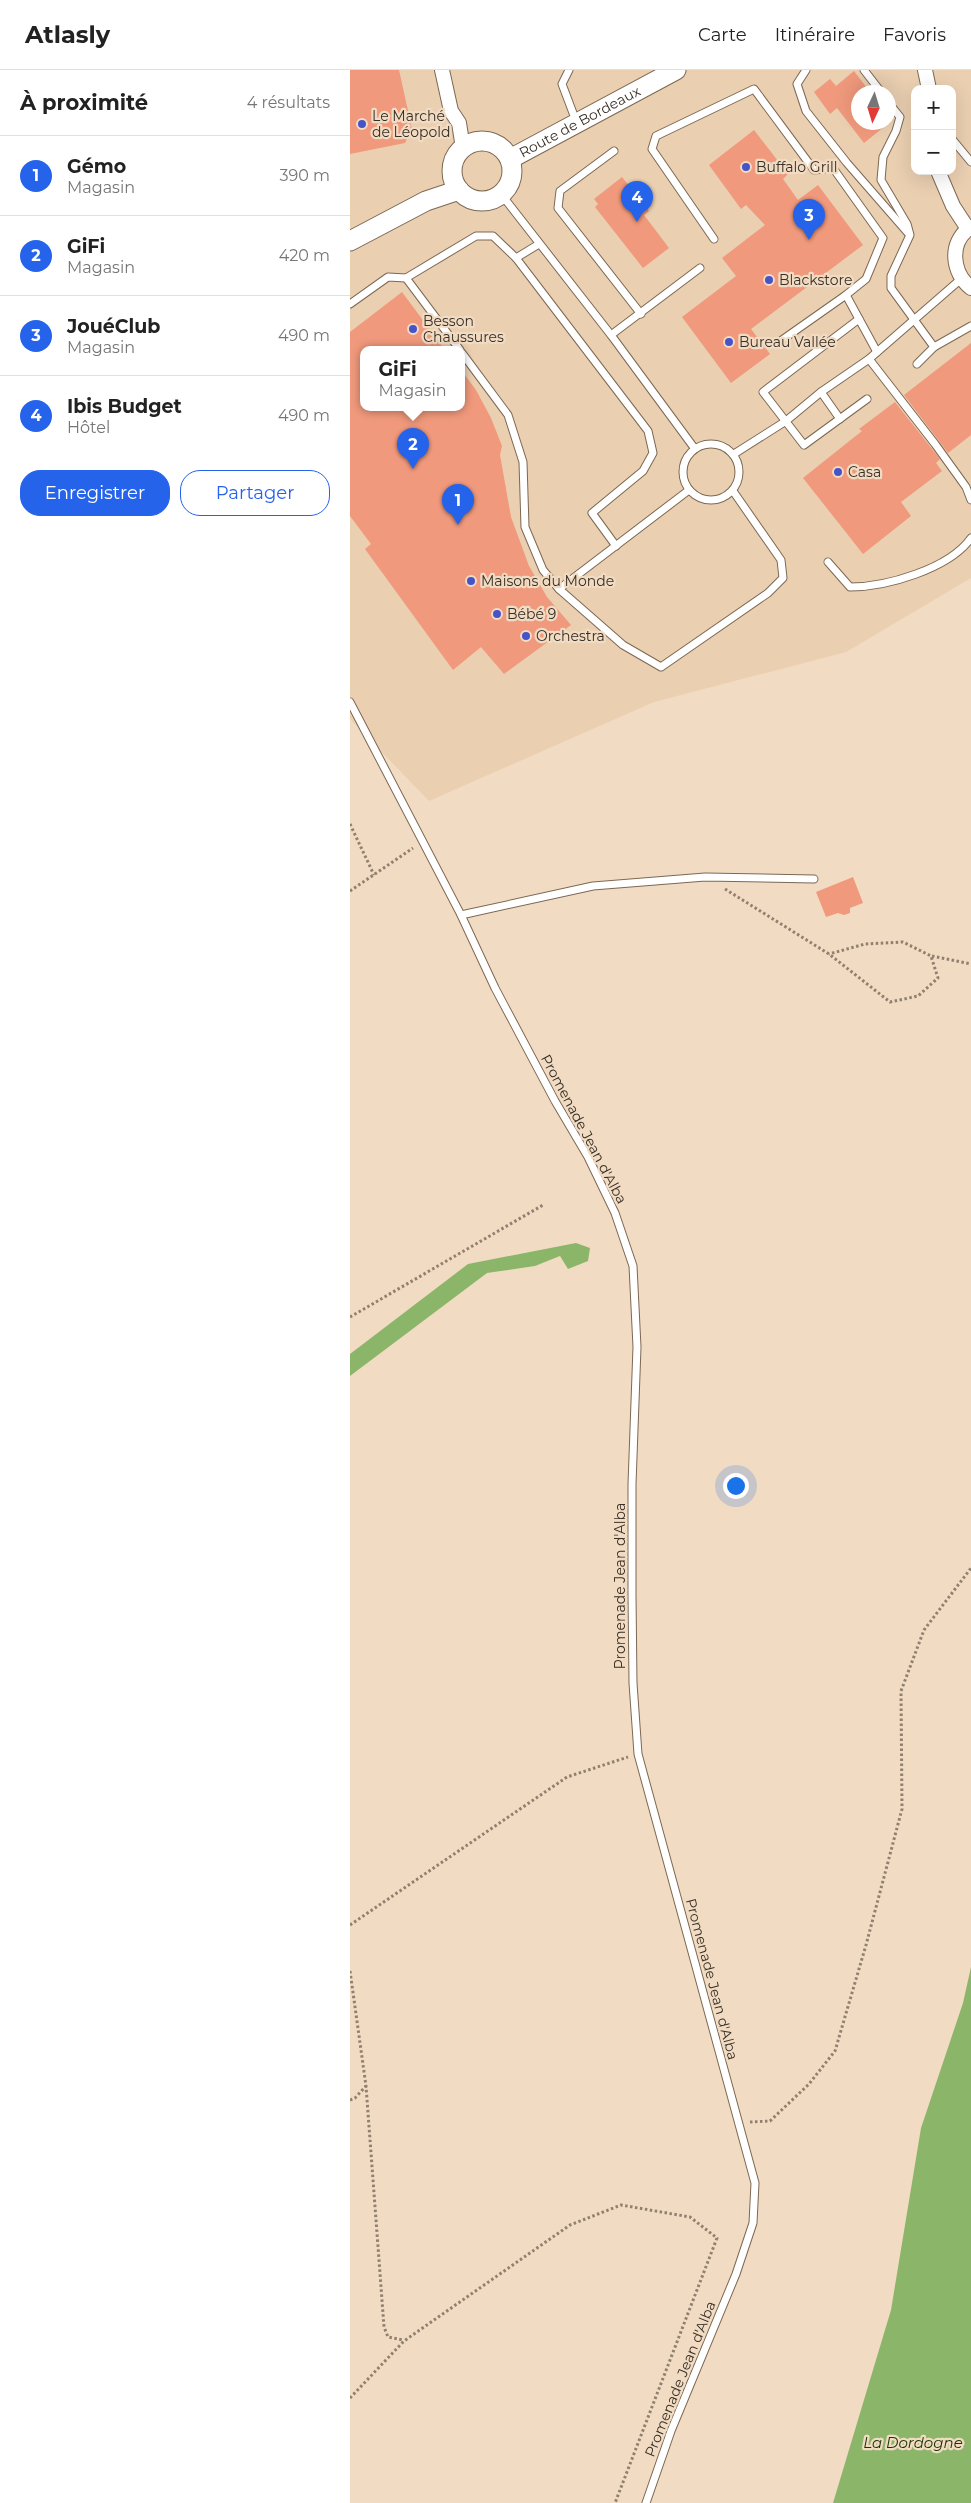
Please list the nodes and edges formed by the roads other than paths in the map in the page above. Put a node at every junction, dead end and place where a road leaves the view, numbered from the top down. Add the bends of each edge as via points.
1 (442, 70) edge
2 (569, 70) edge
3 (676, 70) edge
4 (806, 70) edge
5 (864, 70) edge
6 (925, 70) edge
7 (932, 70) edge
8 (876, 85) edge
9 (928, 85) edge
10 (930, 85) edge
11 (896, 112) edge
12 (576, 122) junction
13 (956, 144) edge
14 (463, 148) junction
15 (614, 150) dead end
16 (510, 159) junction
17 (971, 162) edge
18 (940, 175) edge
19 (459, 190) junction
20 (501, 194) junction
21 (969, 228) edge
22 (910, 236) junction
23 (714, 239) dead end
24 (350, 241) edge
25 (539, 244) junction
26 (516, 258) junction
27 (700, 268) dead end
28 (406, 278) junction
29 (966, 284) edge
30 (846, 295) junction
31 (350, 304) edge
32 (640, 314) junction
33 (859, 319) junction
34 (914, 320) junction
35 (971, 326) edge
36 (611, 335) junction
37 (782, 340) dead end
38 (457, 346) edge
39 (934, 347) junction
40 (877, 352) junction
41 (465, 357) edge
42 (869, 359) junction
43 (916, 364) dead end
44 (821, 392) junction
45 (867, 400) dead end
46 (840, 419) junction
47 (786, 421) junction
48 (695, 448) junction
49 (734, 454) junction
50 (689, 490) junction
51 (733, 491) junction
52 (971, 500) edge
53 (971, 538) edge
54 (616, 546) junction
55 (828, 562) dead end
56 (559, 589) junction
57 (350, 702) edge
58 (814, 879) dead end
59 (461, 915) junction
60 (646, 2503) edge

1 - 14 street via 451,111 459,123
2 - 12 lane via 562,84
3 - 12 main road, Route de Bordeaux
4 - 22 lane via 797,84 806,111
5 - 8 lane
6 - 9 street
7 - 10 street
11 - 22 lane via 900,117 883,157 881,180 907,224
12 - 16 main road, Route de Bordeaux
13 - 17 lane
14 - 16 main road via 471,143 489,142 505,151
14 - 19 main road via 453,163 452,173
15 - 32 lane via 560,191 558,208
16 - 20 main road via 512,178
18 - 21 street via 953,206
19 - 20 main road via 474,200 493,199
19 - 24 main road via 426,201
20 - 25 lane
21 - 29 street via 956,248 956,269
22 - 34 lane via 891,276 891,288
23 - 30 lane via 652,149 656,136 754,89 814,170 834,168 883,238 866,279
25 - 26 lane
25 - 36 lane
26 - 28 lane via 493,236 476,236
26 - 54 lane via 648,431 653,453 643,471 592,513
27 - 32 lane
28 - 31 lane via 388,278
28 - 38 lane
29 - 34 lane
30 - 33 lane
30 - 37 lane
32 - 36 lane
33 - 40 lane
33 - 47 lane via 763,392
34 - 39 lane
34 - 40 lane
35 - 39 lane
36 - 48 lane
39 - 43 lane
40 - 42 lane
41 - 56 lane via 508,416 522,462 525,527 543,570
42 - 44 lane
42 - 52 lane via 961,480
44 - 46 lane
44 - 47 lane
45 - 46 lane
46 - 47 lane via 804,445
47 - 49 lane
48 - 49 lane via 712,443 728,448
48 - 50 lane via 688,455 683,473
49 - 51 lane via 740,473
50 - 51 lane via 706,500 721,499
50 - 54 lane
51 - 56 lane via 781,560 783,578 768,593 661,667 624,645
53 - 55 lane via 960,551 934,566 872,587 850,587
54 - 56 lane
57 - 59 lane, Promenade Jean d'Alba
58 - 59 lane via 705,877 593,886
59 - 60 lane, Promenade Jean d'Alba via 495,988 588,1157 615,1213 633,1266 636,1347 632,1595 638,1754 754,2183 753,2223 736,2274 671,2431

